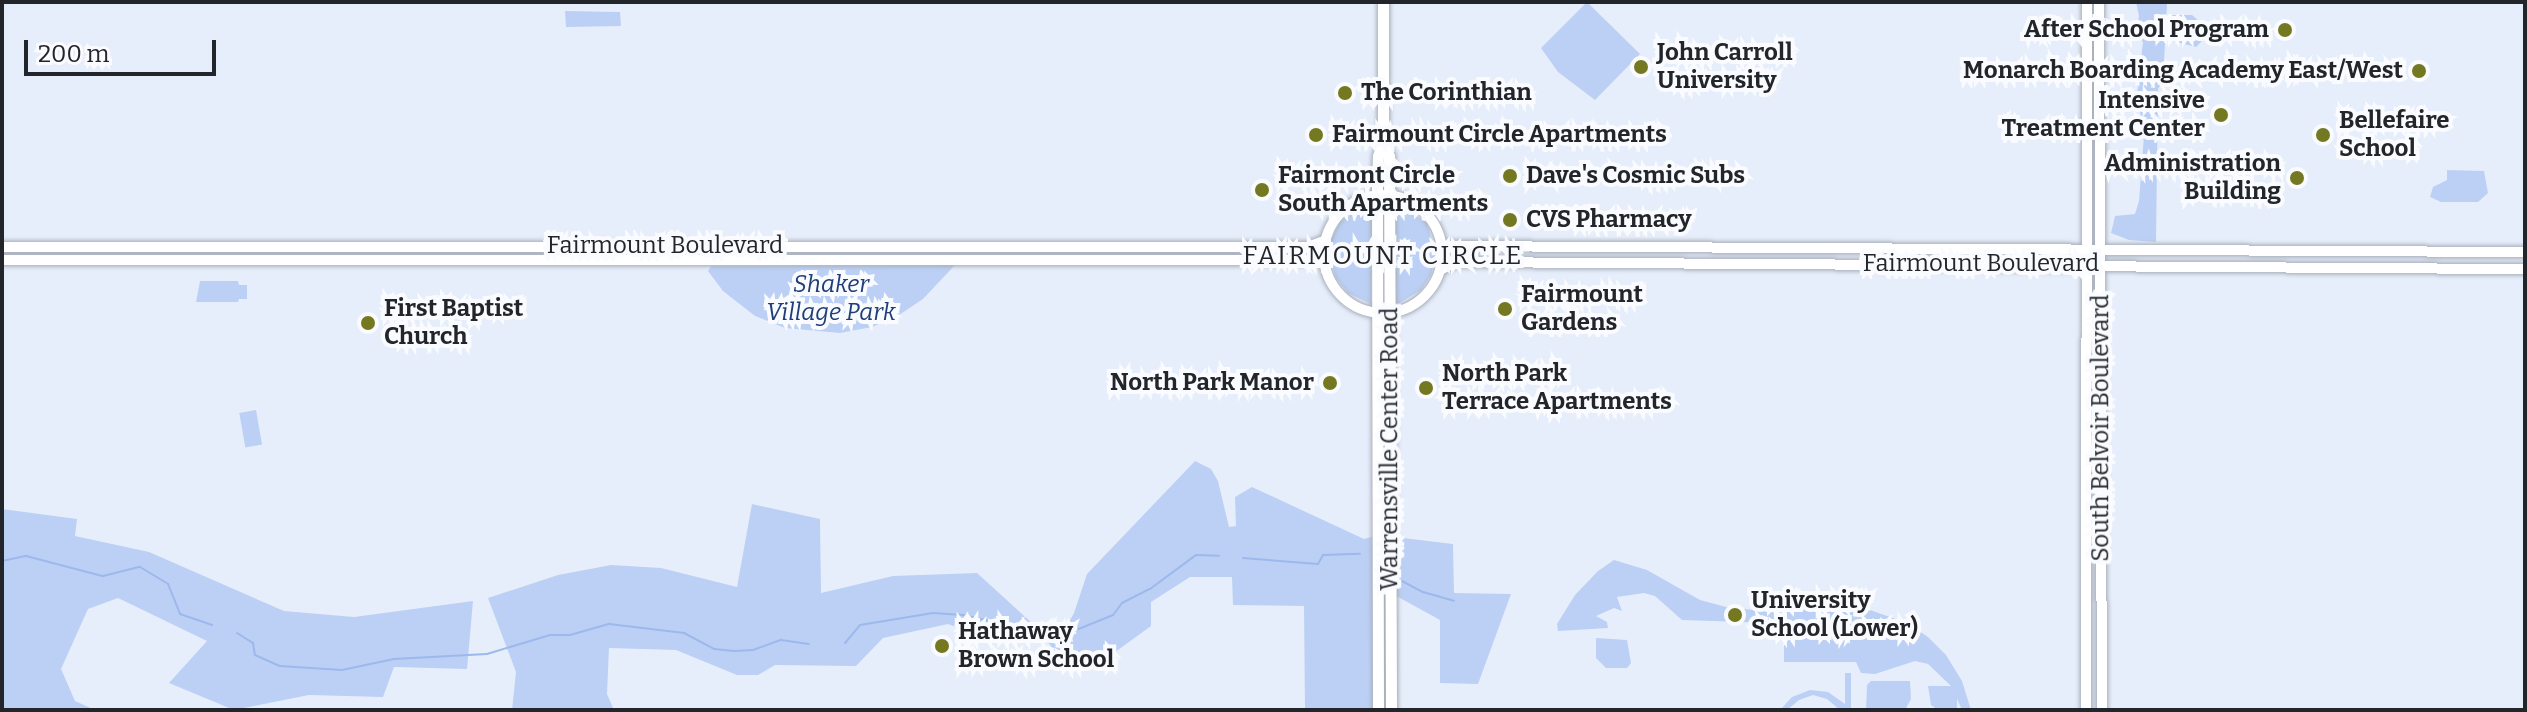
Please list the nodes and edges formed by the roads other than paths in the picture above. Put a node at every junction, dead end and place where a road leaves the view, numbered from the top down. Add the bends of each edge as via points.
1 (1383, 2) edge
2 (2087, 2) edge
3 (2099, 2) edge
4 (1383, 195) junction
5 (1326, 240) junction
6 (286, 246) junction
7 (1442, 246) junction
8 (2, 247) edge
9 (2086, 248) junction
10 (2099, 248) junction
11 (2399, 251) junction
12 (2525, 252) edge
13 (2, 260) edge
14 (288, 260) junction
15 (1324, 260) junction
16 (2086, 264) junction
17 (2099, 265) junction
18 (2399, 267) junction
19 (2525, 269) edge
20 (1440, 270) junction
21 (1383, 312) junction
22 (1378, 710) edge
23 (1391, 710) edge
24 (2086, 710) edge
25 (2102, 710) edge

1 - 4 main road, Warrensville Center Road via 1383,141 1389,156
2 - 9 main road, South Belvoir Boulevard
3 - 10 main road, South Belvoir Boulevard
4 - 5 main road via 1345,208
4 - 7 main road via 1422,209 1436,226
4 - 21 main road, Warrensville Center Road
5 - 6 main road, Fairmount Boulevard via 1308,247
5 - 15 main road
6 - 8 main road, Fairmount Boulevard
6 - 14 main road
7 - 9 main road, Fairmount Boulevard
7 - 20 main road
9 - 10 main road, Fairmount Boulevard
9 - 16 main road, South Belvoir Boulevard
10 - 11 main road, Fairmount Boulevard
10 - 17 main road, South Belvoir Boulevard
11 - 12 main road, Fairmount Boulevard
11 - 18 main road
13 - 14 main road, Fairmount Boulevard
14 - 15 main road, Fairmount Boulevard
15 - 21 main road via 1342,296 1360,308
16 - 17 main road, Fairmount Boulevard
16 - 20 main road, Fairmount Boulevard via 1454,262
16 - 24 main road, South Belvoir Boulevard
17 - 18 main road, Fairmount Boulevard
17 - 25 main road, South Belvoir Boulevard
18 - 19 main road, Fairmount Boulevard
20 - 21 main road via 1424,296 1410,306
21 - 22 main road, Warrensville Center Road
21 - 23 main road, Warrensville Center Road

